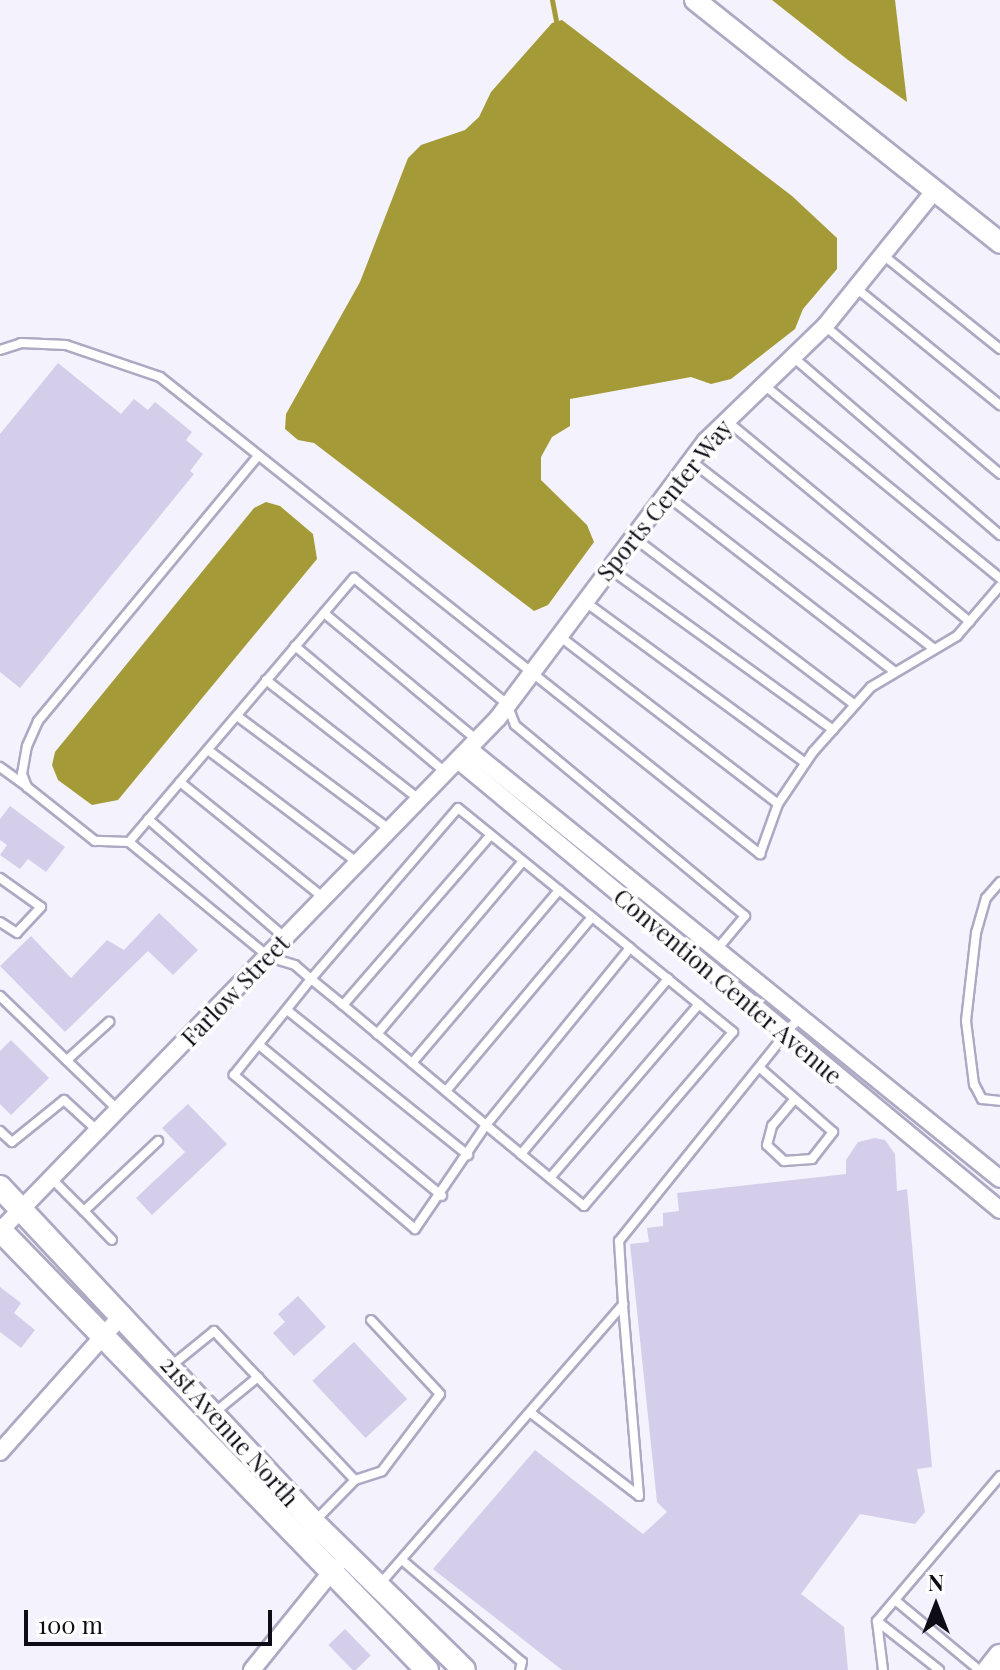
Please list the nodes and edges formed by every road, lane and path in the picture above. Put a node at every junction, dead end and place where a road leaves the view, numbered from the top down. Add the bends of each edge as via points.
1 (695, 0) edge
2 (935, 190) junction
3 (1000, 243) edge
4 (883, 255) junction
5 (856, 288) junction
6 (825, 326) junction
7 (1000, 349) edge
8 (0, 350) edge
9 (793, 357) junction
10 (764, 385) junction
11 (1000, 405) edge
12 (727, 421) junction
13 (257, 457) junction
14 (691, 461) junction
15 (1000, 474) edge
16 (665, 494) junction
17 (1000, 535) edge
18 (633, 537) junction
19 (609, 568) junction
20 (1000, 578) edge
21 (1000, 586) edge
22 (584, 600) junction
23 (324, 613) junction
24 (970, 622) junction
25 (558, 634) junction
26 (295, 646) junction
27 (934, 649) junction
28 (895, 672) junction
29 (529, 673) junction
30 (266, 680) junction
31 (507, 704) junction
32 (855, 705) junction
33 (237, 716) junction
34 (833, 730) junction
35 (208, 750) junction
36 (468, 750) junction
37 (805, 763) junction
38 (0, 767) edge
39 (445, 772) junction
40 (180, 782) junction
41 (27, 787) junction
42 (419, 799) junction
43 (778, 804) junction
44 (148, 819) junction
45 (390, 830) junction
46 (491, 835) junction
47 (129, 842) junction
48 (523, 861) junction
49 (359, 863) junction
50 (0, 878) edge
51 (1000, 882) edge
52 (559, 890) junction
53 (324, 898) junction
54 (592, 917) junction
55 (0, 922) edge
56 (285, 938) junction
57 (719, 947) junction
58 (630, 948) junction
59 (269, 957) junction
60 (311, 979) junction
61 (668, 979) junction
62 (0, 996) edge
63 (699, 1004) junction
64 (343, 1005) junction
65 (287, 1010) junction
66 (801, 1015) junction
67 (109, 1022) dead end
68 (377, 1034) junction
69 (786, 1036) junction
70 (259, 1045) junction
71 (67, 1060) junction
72 (412, 1063) junction
73 (760, 1068) junction
74 (446, 1091) junction
75 (794, 1100) junction
76 (1000, 1101) edge
77 (120, 1111) junction
78 (486, 1125) junction
79 (0, 1131) edge
80 (99, 1132) junction
81 (158, 1141) dead end
82 (521, 1154) junction
83 (468, 1155) junction
84 (550, 1178) junction
85 (1000, 1179) edge
86 (53, 1180) junction
87 (0, 1187) edge
88 (442, 1196) junction
89 (1000, 1210) edge
90 (24, 1211) junction
91 (84, 1211) junction
92 (0, 1230) edge
93 (112, 1240) dead end
94 (623, 1304) junction
95 (123, 1314) junction
96 (371, 1320) dead end
97 (101, 1335) junction
98 (171, 1366) junction
99 (258, 1377) junction
100 (214, 1413) junction
101 (531, 1413) junction
102 (0, 1452) edge
103 (1000, 1476) edge
104 (355, 1480) junction
105 (313, 1522) junction
106 (346, 1554) junction
107 (402, 1560) junction
108 (330, 1573) junction
109 (379, 1585) junction
110 (895, 1600) junction
111 (361, 1606) junction
112 (877, 1621) junction
113 (1000, 1656) edge
114 (252, 1670) edge
115 (427, 1670) edge
116 (464, 1670) edge
117 (520, 1670) edge
118 (883, 1670) edge
119 (939, 1670) edge
120 (979, 1670) edge
121 (989, 1670) edge

1 - 2 street
2 - 3 street
2 - 4 street, Sports Center Way
4 - 5 street, Sports Center Way
4 - 7 lane
5 - 6 street, Sports Center Way
5 - 11 lane
6 - 9 street, Sports Center Way
6 - 15 lane
8 - 13 lane via 21,343 66,345 160,377
9 - 10 street, Sports Center Way
9 - 17 lane
10 - 12 street, Sports Center Way
10 - 20 lane
12 - 14 street, Sports Center Way
12 - 24 lane
13 - 29 lane
13 - 41 lane via 38,721 22,774
14 - 16 street, Sports Center Way
14 - 27 lane
16 - 18 street, Sports Center Way
16 - 28 lane
18 - 19 street, Sports Center Way
18 - 32 lane
19 - 22 street, Sports Center Way
19 - 34 lane
21 - 24 lane
22 - 25 street, Sports Center Way
22 - 37 lane
23 - 26 lane
23 - 31 lane via 354,578
23 - 36 lane
24 - 27 lane
25 - 29 street, Sports Center Way
25 - 43 lane
26 - 30 lane
26 - 39 lane
27 - 28 lane
28 - 32 lane
29 - 31 street, Sports Center Way
29 - 43 lane via 760,854
30 - 33 lane
30 - 42 lane
31 - 36 street, Sports Center Way
31 - 57 lane via 515,725 745,916
32 - 34 lane
33 - 35 lane
33 - 45 lane
34 - 37 lane
35 - 40 lane
35 - 49 lane
36 - 39 street, Farlow Street
36 - 57 street, Convention Center Avenue
36 - 69 street, Convention Center Avenue
37 - 43 lane
38 - 41 lane
39 - 42 street, Farlow Street
40 - 44 lane
40 - 53 lane
41 - 47 lane via 95,841
42 - 45 street, Farlow Street
44 - 47 lane
44 - 56 lane
45 - 49 street, Farlow Street
46 - 48 lane
46 - 60 lane via 458,808
46 - 64 lane
47 - 59 lane
48 - 52 lane
48 - 68 lane
49 - 53 street, Farlow Street
50 - 55 lane via 41,907 17,933
51 - 76 lane via 986,898 976,933 966,1021 974,1084 982,1099
52 - 54 lane
52 - 72 lane
53 - 56 street, Farlow Street
54 - 58 lane
54 - 74 lane
56 - 59 street, Farlow Street
57 - 66 street, Convention Center Avenue
58 - 61 lane
58 - 78 lane
59 - 60 lane via 295,965
59 - 77 street, Farlow Street
60 - 64 lane
60 - 65 lane
61 - 63 lane
61 - 82 lane
62 - 71 lane
63 - 84 lane
63 - 84 lane via 733,1032 584,1206
64 - 68 lane
65 - 70 lane
65 - 83 lane
66 - 69 lane
66 - 85 street, Convention Center Avenue
67 - 71 lane
68 - 72 lane
69 - 73 lane
69 - 89 street, Convention Center Avenue
70 - 88 lane
70 - 88 lane via 234,1075 415,1229
71 - 77 lane
72 - 74 lane
73 - 75 lane
73 - 94 lane via 619,1241
74 - 78 lane
75 - 75 lane via 772,1126 767,1145 784,1161 812,1159 833,1132
77 - 80 street, Farlow Street
78 - 82 lane
78 - 83 lane
79 - 80 lane via 12,1142 64,1100
80 - 86 street, Farlow Street
81 - 91 lane
82 - 84 lane
83 - 88 lane
86 - 90 street, Farlow Street
86 - 91 lane
87 - 90 main road, 21st Avenue North
90 - 92 street, Farlow Street
90 - 95 main road, 21st Avenue North
91 - 93 lane
92 - 97 main road, 21st Avenue North
94 - 101 lane
94 - 101 lane via 639,1496
95 - 97 street
95 - 98 main road, 21st Avenue North
96 - 104 lane via 440,1394 382,1471
97 - 102 street
97 - 108 main road, 21st Avenue North
98 - 99 lane via 214,1331
98 - 100 main road, 21st Avenue North
99 - 100 lane
99 - 104 lane
100 - 105 main road, 21st Avenue North
101 - 107 lane
103 - 110 lane
104 - 105 lane
105 - 106 main road, 21st Avenue North
106 - 108 street
106 - 109 main road, 21st Avenue North
107 - 109 lane
107 - 117 lane via 522,1662
108 - 111 main road, 21st Avenue North
108 - 114 street
109 - 111 lane
109 - 116 main road, 21st Avenue North
110 - 112 lane
110 - 120 lane
111 - 115 main road, 21st Avenue North
112 - 118 lane
112 - 119 lane
113 - 121 main road

